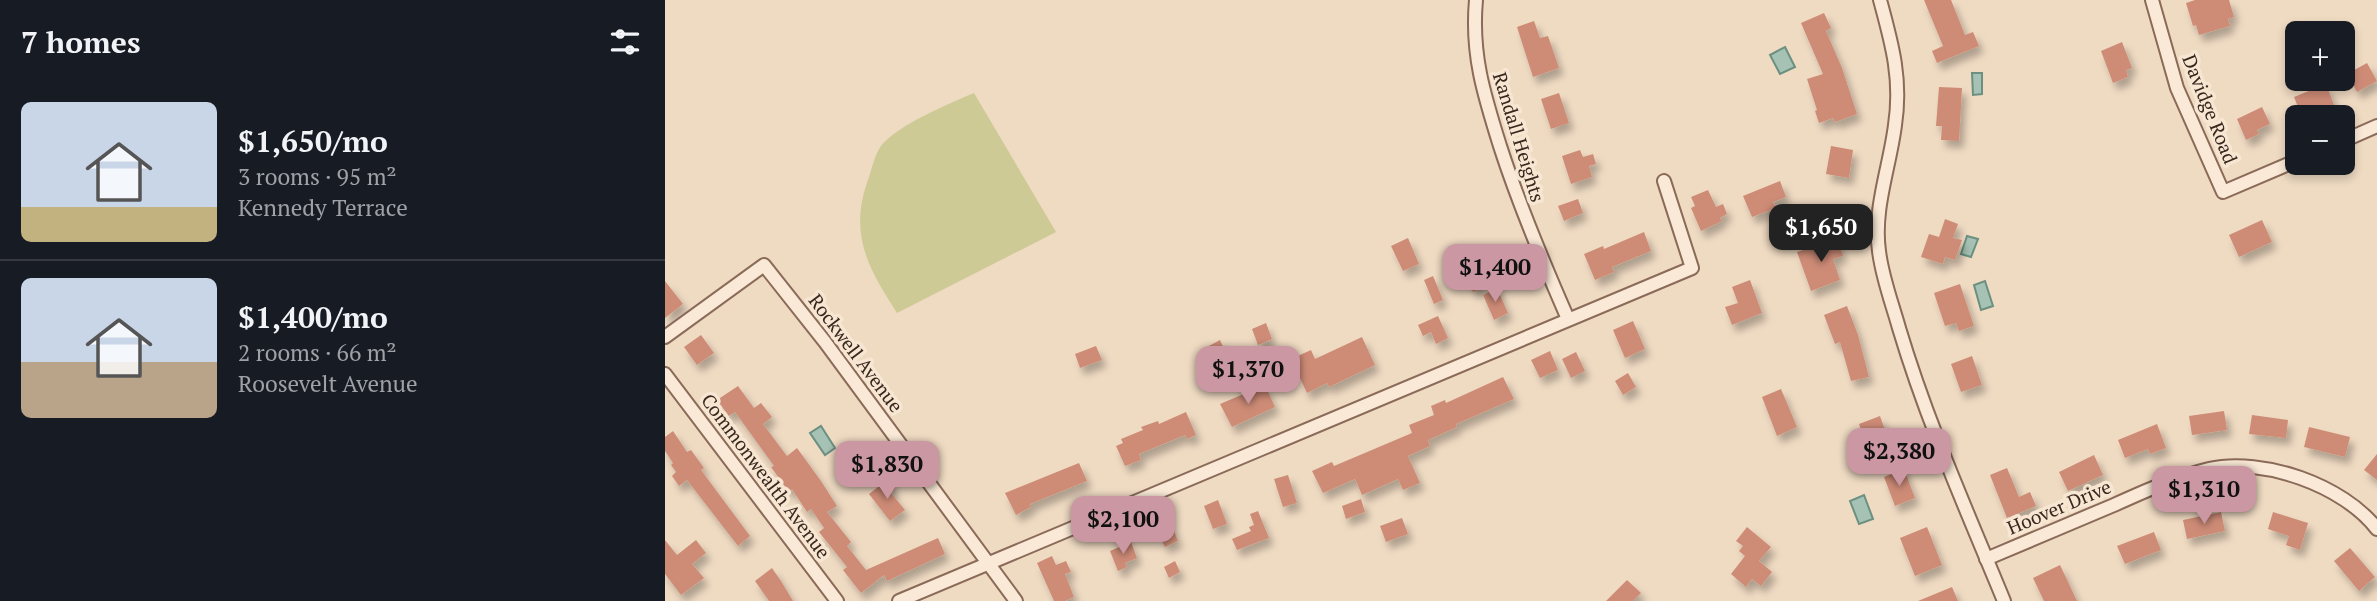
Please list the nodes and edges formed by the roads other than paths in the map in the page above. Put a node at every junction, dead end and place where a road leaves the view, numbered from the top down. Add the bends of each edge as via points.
1 (1476, 0) edge
2 (1880, 0) edge
3 (2153, 0) edge
4 (2377, 126) edge
5 (2355, 136) edge
6 (2285, 166) edge
7 (1664, 181) dead end
8 (1569, 319) junction
9 (665, 337) edge
10 (665, 374) edge
11 (2377, 529) edge
12 (1986, 559) junction
13 (989, 563) junction
14 (837, 601) edge
15 (899, 601) edge
16 (1016, 601) edge
17 (2004, 601) edge

1 - 8 street, Randall Heights via 1474,50 1482,89 1521,209
2 - 12 street via 1899,82 1878,250 1933,432
3 - 6 street, Davidge Road via 2177,88 2223,192
4 - 5 street
7 - 8 street via 1692,268
8 - 13 street
9 - 13 street, Rockwell Avenue via 764,265
10 - 14 street, Commonwealth Avenue
11 - 12 street, Hoover Drive via 2349,502 2302,478 2267,469 2211,468
12 - 17 street
13 - 15 street
13 - 16 street, Rockwell Avenue

